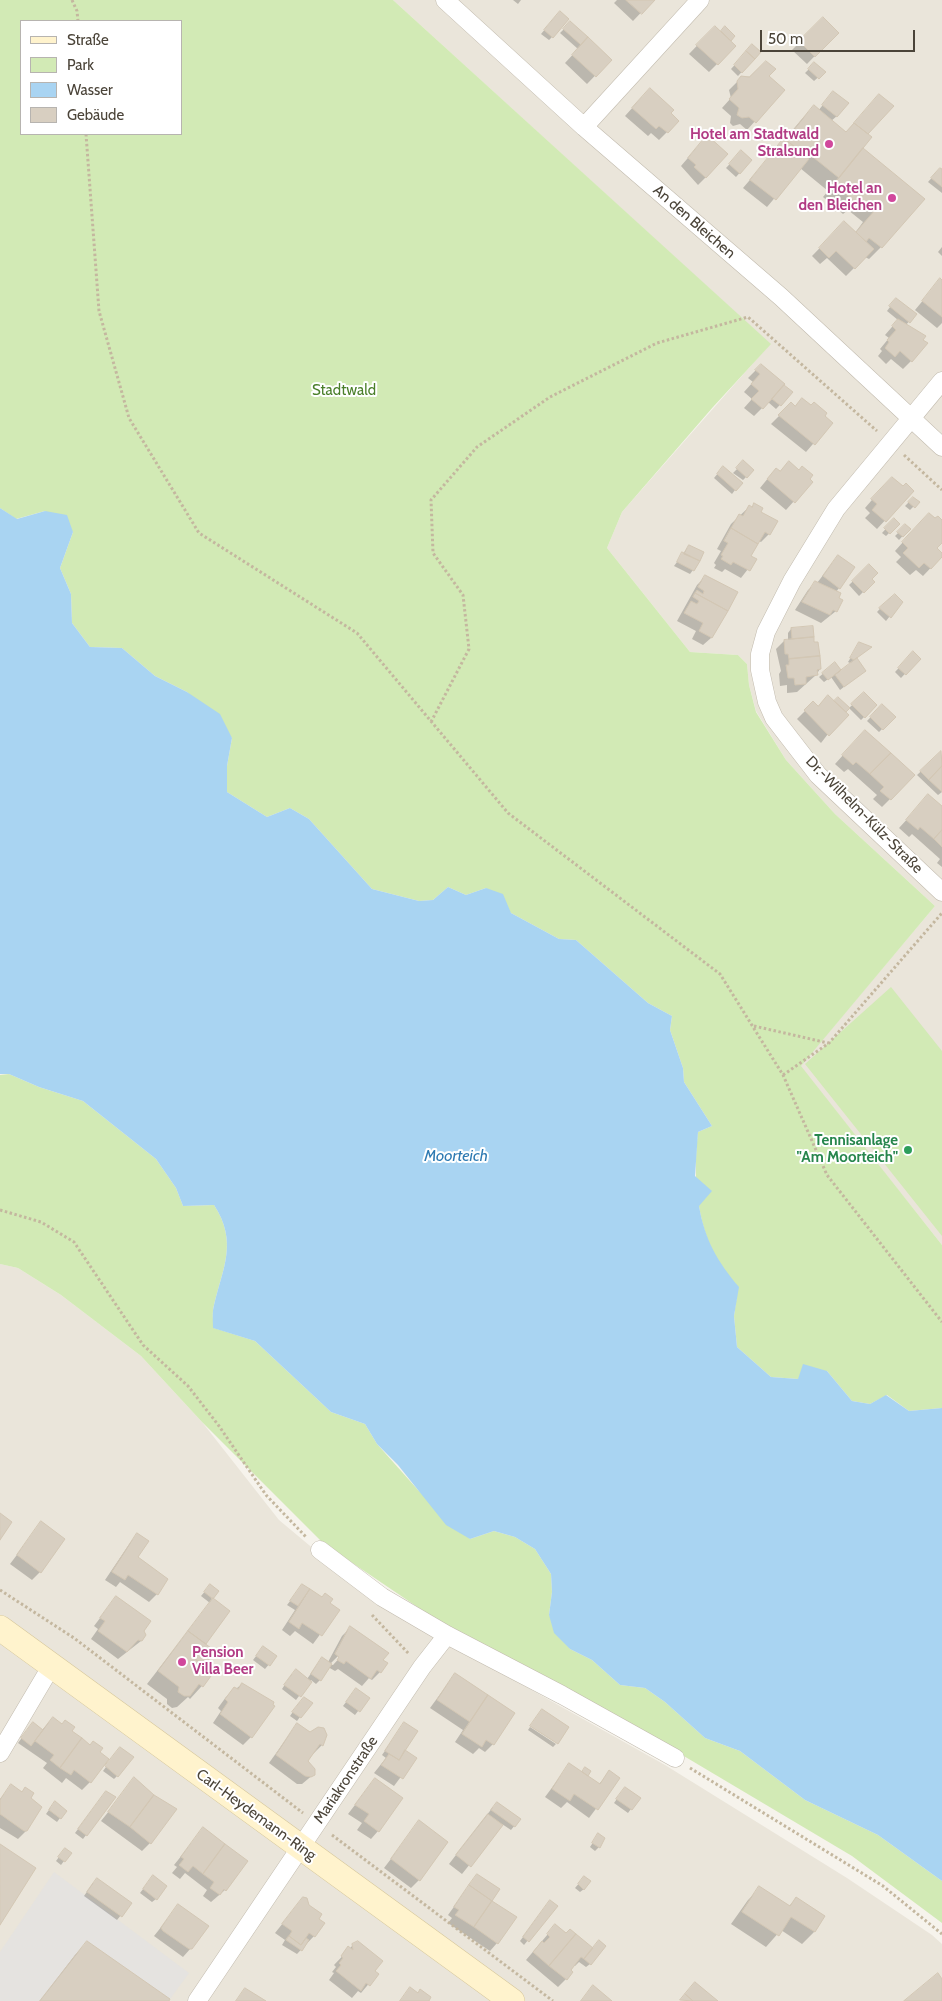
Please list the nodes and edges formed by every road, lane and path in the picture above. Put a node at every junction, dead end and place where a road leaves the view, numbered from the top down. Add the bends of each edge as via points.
1 (72, 0) edge
2 (445, 0) edge
3 (700, 0) edge
4 (78, 20) edge
5 (584, 127) junction
6 (86, 135) edge
7 (942, 381) edge
8 (912, 419) junction
9 (890, 442) junction
10 (942, 447) edge
11 (942, 490) edge
12 (431, 722) junction
13 (942, 892) edge
14 (942, 913) edge
15 (754, 1026) junction
16 (829, 1043) junction
17 (782, 1075) junction
18 (0, 1210) edge
19 (942, 1322) edge
20 (320, 1550) joint
21 (0, 1590) edge
22 (0, 1628) edge
23 (447, 1635) junction
24 (52, 1665) junction
25 (0, 1753) edge
26 (675, 1758) joint
27 (317, 1823) junction
28 (301, 1848) junction
29 (942, 1934) edge
30 (197, 2001) edge
31 (512, 2001) edge
32 (553, 2001) edge

1 - 4 path
2 - 5 street, An den Bleichen
3 - 5 street
5 - 8 street, An den Bleichen via 781,297
6 - 12 path via 99,311 129,418 199,533 357,634
7 - 8 street, Dr.-Wilhelm-Külz-Straße
8 - 9 street, Dr.-Wilhelm-Külz-Straße
8 - 10 street, An den Bleichen
9 - 11 path
9 - 12 path via 748,317 656,343 550,397 477,447 431,500 432,553 464,595 468,649
9 - 13 street, Dr.-Wilhelm-Külz-Straße via 836,509 792,581 766,632 760,670 774,718 818,775
12 - 15 path via 508,813 720,974
14 - 16 path
15 - 16 path
15 - 17 path
16 - 17 path
17 - 19 path via 827,1175
18 - 20 path via 41,1222 74,1242 143,1345 188,1386 266,1495
20 - 23 street via 382,1598
21 - 27 path via 74,1638
22 - 24 main road, Carl-Heydemann-Ring
23 - 26 street
23 - 27 street, Mariakronstraße
24 - 25 street
24 - 28 main road, Carl-Heydemann-Ring
26 - 29 path via 883,1886
27 - 28 street, Mariakronstraße
27 - 32 path
28 - 30 street, Mariakronstraße
28 - 31 main road, Carl-Heydemann-Ring

